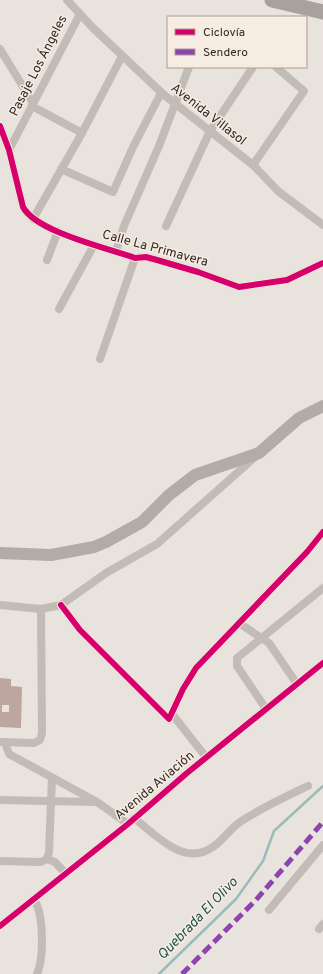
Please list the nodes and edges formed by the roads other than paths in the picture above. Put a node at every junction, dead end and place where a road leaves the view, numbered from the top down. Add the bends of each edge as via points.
1 (67, 0) edge
2 (272, 0) edge
3 (323, 12) edge
4 (80, 14) junction
5 (0, 48) edge
6 (122, 56) junction
7 (188, 68) edge
8 (252, 68) edge
9 (277, 68) edge
10 (161, 93) junction
11 (32, 104) junction
12 (175, 104) junction
13 (0, 126) edge
14 (210, 131) junction
15 (82, 133) junction
16 (9, 150) junction
17 (253, 165) junction
18 (61, 169) junction
19 (32, 219) junction
20 (323, 225) edge
21 (166, 226) dead end
22 (58, 231) junction
23 (94, 245) junction
24 (116, 251) junction
25 (135, 258) junction
26 (46, 260) dead end
27 (323, 263) edge
28 (59, 309) dead end
29 (100, 359) dead end
30 (323, 406) edge
31 (259, 453) junction
32 (323, 532) edge
33 (0, 553) edge
34 (323, 588) edge
35 (0, 605) edge
36 (61, 605) junction
37 (41, 609) junction
38 (239, 623) junction
39 (260, 638) junction
40 (323, 663) edge
41 (297, 684) junction
42 (266, 709) junction
43 (172, 714) junction
44 (2, 742) edge
45 (206, 757) junction
46 (52, 778) junction
47 (308, 786) dead end
48 (0, 800) edge
49 (52, 801) junction
50 (98, 802) junction
51 (131, 821) junction
52 (323, 845) edge
53 (47, 859) junction
54 (0, 861) edge
55 (66, 874) junction
56 (34, 900) junction
57 (269, 910) dead end
58 (0, 926) edge
59 (37, 974) edge

1 - 4 street, Avenida Villasol
2 - 3 highway
4 - 6 street, Avenida Villasol
4 - 11 street, Pasaje Los Ángeles
5 - 11 street
6 - 10 street, Avenida Villasol
6 - 15 street
7 - 12 street
8 - 14 street
9 - 17 street via 304,91
10 - 12 street, Avenida Villasol
10 - 18 street via 113,192
11 - 15 street
11 - 16 street, Pasaje Los Ángeles
12 - 14 street, Avenida Villasol
12 - 24 street
13 - 16 street
14 - 17 street, Avenida Villasol
14 - 21 street
15 - 18 street
16 - 19 street via 23,207
17 - 20 street, Avenida Villasol via 278,191
18 - 19 street
19 - 22 street, Calle La Primavera
22 - 23 street, Calle La Primavera
22 - 26 street
23 - 24 street, Calle La Primavera
23 - 28 street
24 - 25 street, Calle La Primavera
25 - 27 street, Calle La Primavera via 157,260 239,287 287,280
25 - 29 street
30 - 31 street via 295,421
31 - 33 street via 195,475 168,495 142,522 100,545 51,555
31 - 36 street via 157,544 106,573
32 - 38 street
34 - 39 street
35 - 37 street
36 - 37 street
36 - 43 street via 80,630 169,719
37 - 44 street via 40,740 34,744
38 - 39 street
38 - 43 street via 196,668
39 - 41 street via 269,643
39 - 42 street via 237,658 236,663
40 - 41 street, Avenida Aviación
41 - 42 street, Avenida Aviación
42 - 45 street, Avenida Aviación
43 - 45 street
44 - 46 street via 9,754
45 - 51 street, Avenida Aviación
46 - 49 street
46 - 50 street
47 - 51 street via 239,822 204,852 193,854 177,851
48 - 49 street
49 - 50 street
49 - 53 street
50 - 51 street
51 - 55 street, Avenida Aviación
52 - 57 street
53 - 54 street via 41,862
53 - 55 street via 55,862
55 - 56 street, Avenida Aviación
56 - 58 street, Avenida Aviación
56 - 59 street via 39,910 41,943

